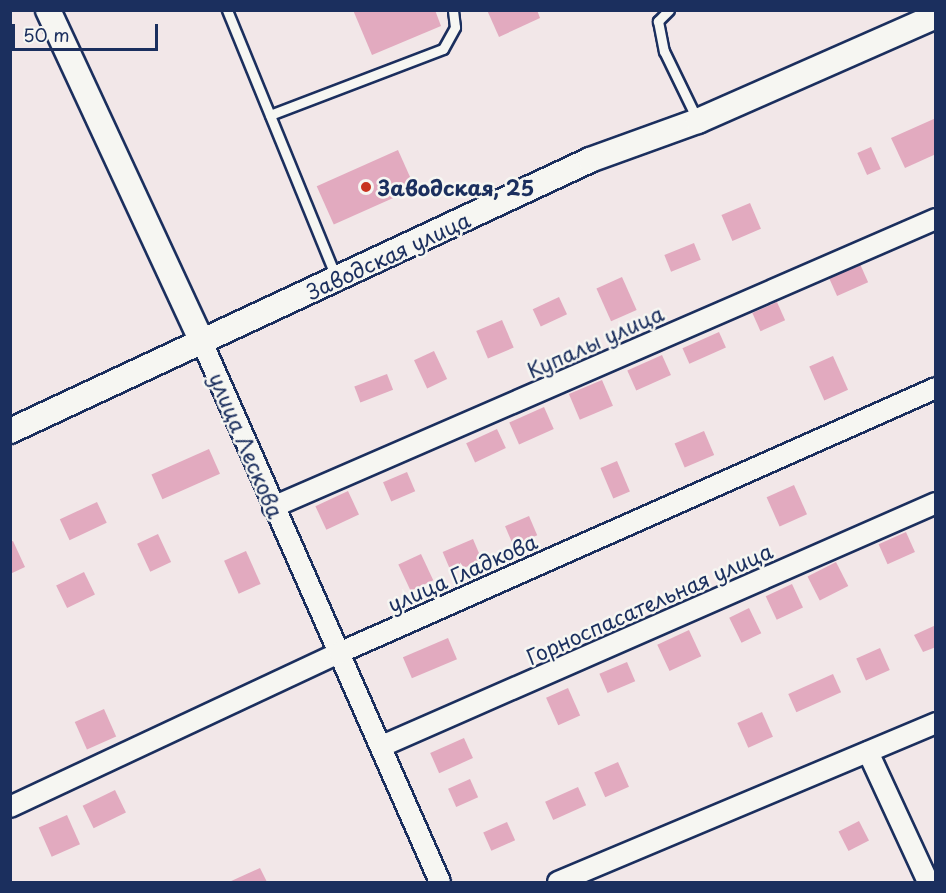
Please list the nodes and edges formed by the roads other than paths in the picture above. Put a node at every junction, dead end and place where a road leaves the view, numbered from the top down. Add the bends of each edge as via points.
1 (48, 10) edge
2 (227, 10) edge
3 (453, 10) edge
4 (669, 10) edge
5 (936, 16) edge
6 (270, 115) junction
7 (698, 121) junction
8 (936, 219) edge
9 (337, 279) junction
10 (202, 342) junction
11 (936, 388) edge
12 (10, 431) edge
13 (936, 503) edge
14 (273, 507) junction
15 (339, 653) junction
16 (936, 723) edge
17 (382, 746) junction
18 (868, 752) junction
19 (10, 807) edge
20 (440, 882) edge
21 (558, 882) edge
22 (928, 882) edge

1 - 10 street, улица Лескова
2 - 6 lane
3 - 6 lane via 455,27 443,49
4 - 7 lane via 658,21 664,51
5 - 7 street, Заводская улица
6 - 9 lane
7 - 9 street, Заводская улица via 590,160
8 - 14 street, Купалы улица
9 - 10 street, Заводская улица
10 - 12 street, Заводская улица
10 - 14 street, улица Лескова
11 - 15 street, улица Гладкова
13 - 17 street, Горноспасательная улица
14 - 15 street, улица Лескова
15 - 17 street, улица Лескова
15 - 19 street, улица Гладкова
16 - 18 street
17 - 20 street, улица Лескова
18 - 21 street
18 - 22 street

